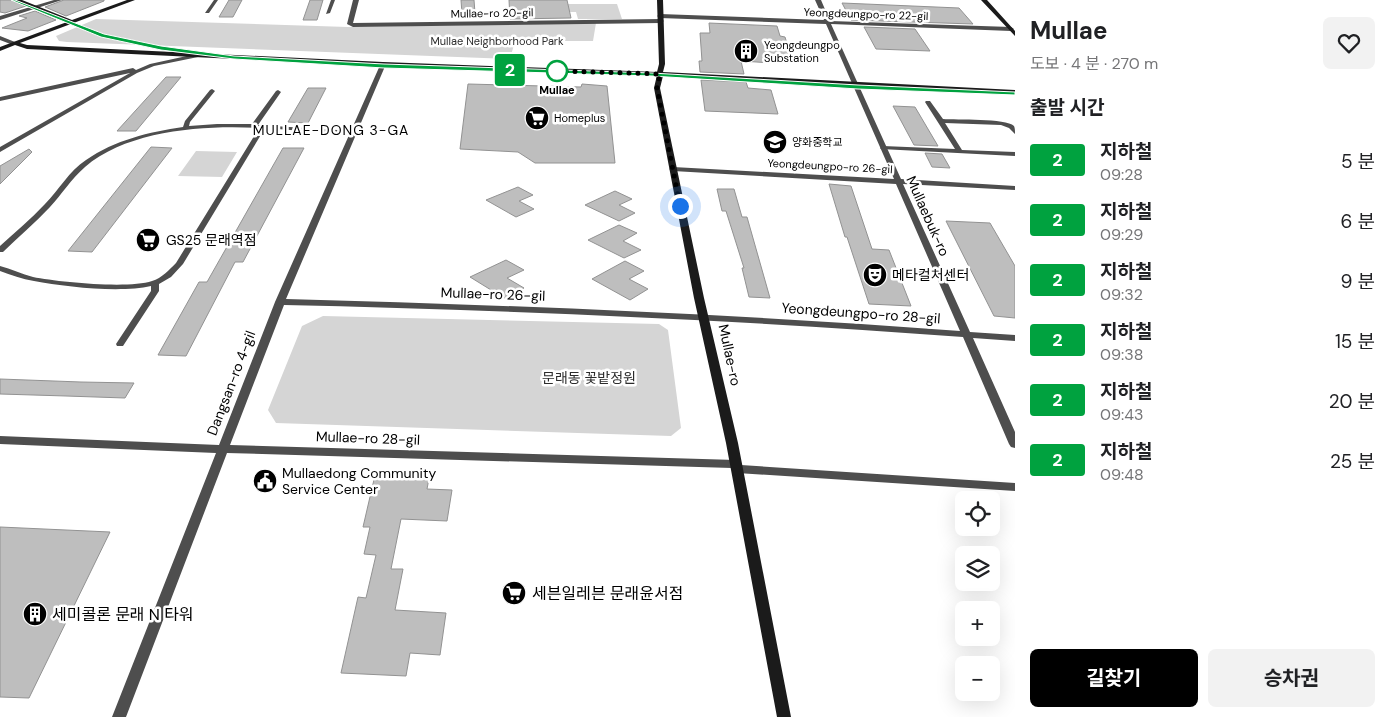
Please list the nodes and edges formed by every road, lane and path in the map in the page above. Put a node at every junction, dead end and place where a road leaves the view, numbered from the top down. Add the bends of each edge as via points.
1 (18, 0) edge
2 (59, 0) edge
3 (132, 0) edge
4 (216, 0) edge
5 (333, 0) edge
6 (356, 0) edge
7 (660, 0) edge
8 (818, 0) edge
9 (984, 0) edge
10 (37, 8) junction
11 (207, 12) dead end
12 (328, 13) dead end
13 (0, 18) edge
14 (660, 18) junction
15 (71, 22) junction
16 (827, 22) junction
17 (1013, 32) edge
18 (0, 38) edge
19 (13, 43) junction
20 (0, 48) edge
21 (196, 56) junction
22 (383, 64) junction
23 (152, 66) junction
24 (660, 74) junction
25 (855, 86) junction
26 (212, 90) dead end
27 (278, 92) dead end
28 (1015, 92) edge
29 (0, 99) edge
30 (928, 102) dead end
31 (940, 121) junction
32 (254, 126) junction
33 (186, 127) junction
34 (263, 127) junction
35 (1015, 132) edge
36 (353, 133) junction
37 (883, 148) junction
38 (0, 150) edge
39 (960, 152) junction
40 (1015, 154) edge
41 (673, 169) junction
42 (898, 181) junction
43 (1015, 188) edge
44 (0, 250) edge
45 (0, 268) edge
46 (154, 283) junction
47 (280, 302) junction
48 (705, 317) junction
49 (966, 334) junction
50 (1015, 338) edge
51 (120, 344) dead end
52 (0, 440) edge
53 (1015, 444) edge
54 (223, 449) junction
55 (736, 466) junction
56 (1015, 487) edge
57 (119, 717) edge
58 (784, 717) edge

1 - 10 main road
2 - 10 street
3 - 15 main road
4 - 11 lane
5 - 12 lane
6 - 14 street, Mullae-ro 20-gil via 350,24 353,25
7 - 14 main road, Mullae-ro
8 - 16 street, Mullaebuk-ro
9 - 17 main road
10 - 13 street
10 - 15 main road
14 - 16 street, Yeongdeungpo-ro 22-gil
14 - 24 main road, Mullae-ro
15 - 19 main road
16 - 17 street, Yeongdeungpo-ro 22-gil
16 - 25 street, Mullaebuk-ro
18 - 19 street
19 - 20 main road
19 - 21 main road via 27,47
21 - 22 main road
21 - 23 street
22 - 24 main road
22 - 36 street, Dangsan-ro 4-gil
23 - 29 street
23 - 38 street via 135,72
24 - 25 main road
24 - 41 main road, Mullae-ro via 657,88
25 - 28 main road
25 - 37 street, Mullaebuk-ro
26 - 33 lane
27 - 32 lane
30 - 31 lane
31 - 35 lane via 1002,123
31 - 39 lane
32 - 33 lane
32 - 34 lane
33 - 44 lane via 124,142 99,154 80,167 48,204
34 - 36 lane
34 - 46 lane via 179,264 166,278
36 - 47 street, Dangsan-ro 4-gil
37 - 39 lane
37 - 42 street, Mullaebuk-ro
39 - 40 lane
41 - 42 street, Yeongdeungpo-ro 26-gil
41 - 48 main road, Mullae-ro
42 - 43 street, Yeongdeungpo-ro 26-gil
42 - 49 street, Mullaebuk-ro
45 - 46 lane via 60,282 108,286
46 - 51 lane via 155,291
47 - 48 street, Mullae-ro 26-gil
47 - 54 street, Dangsan-ro 4-gil
48 - 49 street, Yeongdeungpo-ro 28-gil
48 - 55 main road, Mullae-ro
49 - 50 street, Yeongdeungpo-ro 28-gil
49 - 53 street, Mullaebuk-ro
52 - 54 street, Mullae-ro 28-gil
54 - 55 street, Mullae-ro 28-gil
54 - 57 street, Dangsan-ro 4-gil
55 - 56 street, Mullae-ro 28-gil
55 - 58 main road, Mullae-ro

